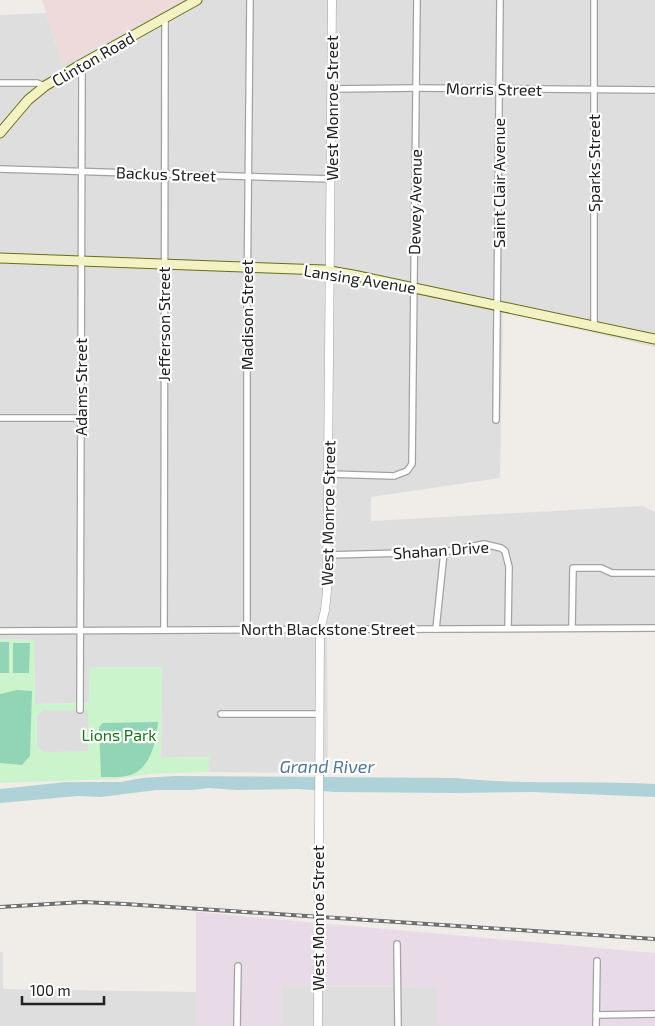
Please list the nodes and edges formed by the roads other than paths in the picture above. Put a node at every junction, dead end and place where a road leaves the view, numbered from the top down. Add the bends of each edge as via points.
1 (198, 0) edge
2 (250, 0) edge
3 (332, 0) edge
4 (417, 0) edge
5 (500, 0) edge
6 (594, 0) edge
7 (165, 18) junction
8 (80, 65) junction
9 (0, 84) edge
10 (45, 86) junction
11 (416, 88) junction
12 (332, 89) junction
13 (500, 89) junction
14 (594, 90) junction
15 (655, 90) edge
16 (0, 133) edge
17 (0, 169) edge
18 (81, 171) junction
19 (165, 174) junction
20 (249, 177) junction
21 (332, 179) junction
22 (0, 258) edge
23 (81, 261) junction
24 (164, 265) junction
25 (248, 267) junction
26 (331, 272) junction
27 (414, 288) junction
28 (498, 306) junction
29 (594, 325) junction
30 (655, 338) edge
31 (0, 418) edge
32 (81, 418) junction
33 (496, 420) dead end
34 (329, 474) junction
35 (444, 552) junction
36 (328, 555) junction
37 (655, 573) edge
38 (508, 628) junction
39 (572, 628) junction
40 (655, 628) edge
41 (247, 629) junction
42 (80, 630) junction
43 (164, 630) junction
44 (320, 630) junction
45 (436, 630) junction
46 (0, 631) edge
47 (80, 710) dead end
48 (221, 714) dead end
49 (320, 714) junction
50 (397, 944) dead end
51 (597, 961) dead end
52 (238, 966) dead end
53 (655, 1014) edge
54 (596, 1015) junction
55 (237, 1026) edge
56 (318, 1026) edge
57 (398, 1026) edge
58 (596, 1026) edge

1 - 7 main road, Clinton Road
2 - 20 street, Madison Street
3 - 12 street, West Monroe Street
4 - 11 street, Dewey Avenue
5 - 13 street, Saint Clair Avenue
6 - 14 street, Sparks Street
7 - 8 main road, Clinton Road
7 - 19 street, Jefferson Street
8 - 10 main road, Clinton Road
8 - 18 street, Adams Street
9 - 10 street via 37,83
10 - 16 main road, Clinton Road via 28,100
11 - 12 street, Morris Street
11 - 13 street, Morris Street
11 - 27 street, Dewey Avenue
12 - 21 street, West Monroe Street
13 - 14 street, Morris Street
13 - 28 street, Saint Clair Avenue
14 - 15 street, Morris Street
14 - 29 street, Sparks Street
17 - 18 street, Backus Street
18 - 19 street, Backus Street
18 - 23 street, Adams Street
19 - 20 street, Backus Street
19 - 24 street, Jefferson Street
20 - 21 street, Backus Street
20 - 25 street, Madison Street
21 - 26 street, West Monroe Street
22 - 23 main road, Lansing Avenue
23 - 24 main road, Lansing Avenue
23 - 32 street, Adams Street
24 - 25 main road, Lansing Avenue
24 - 43 street, Jefferson Street
25 - 26 main road, Lansing Avenue
25 - 41 street, Madison Street
26 - 27 main road, Lansing Avenue
26 - 34 street, West Monroe Street
27 - 28 main road, Lansing Avenue
27 - 34 street, Dewey Avenue via 412,464 407,471 394,476
28 - 29 main road, Lansing Avenue
28 - 33 street, Saint Clair Avenue
29 - 30 main road, Lansing Avenue
31 - 32 street
32 - 42 street, Adams Street
34 - 36 street, West Monroe Street
35 - 36 street, Shahan Drive
35 - 38 street, Shahan Drive via 484,544 505,551 509,567
35 - 45 street
36 - 44 street, West Monroe Street via 325,610
37 - 39 street via 612,573 601,568 573,568
38 - 39 street, North Blackstone Street
38 - 45 street, North Blackstone Street
39 - 40 street, North Blackstone Street
41 - 43 street, North Blackstone Street
41 - 44 street, North Blackstone Street
42 - 43 street, North Blackstone Street
42 - 46 street, North Blackstone Street
42 - 47 street, Adams Street
44 - 45 street, North Blackstone Street
44 - 49 street, West Monroe Street
48 - 49 street
49 - 56 street, West Monroe Street
50 - 57 street
51 - 54 street
52 - 55 street
53 - 54 street
54 - 58 street

